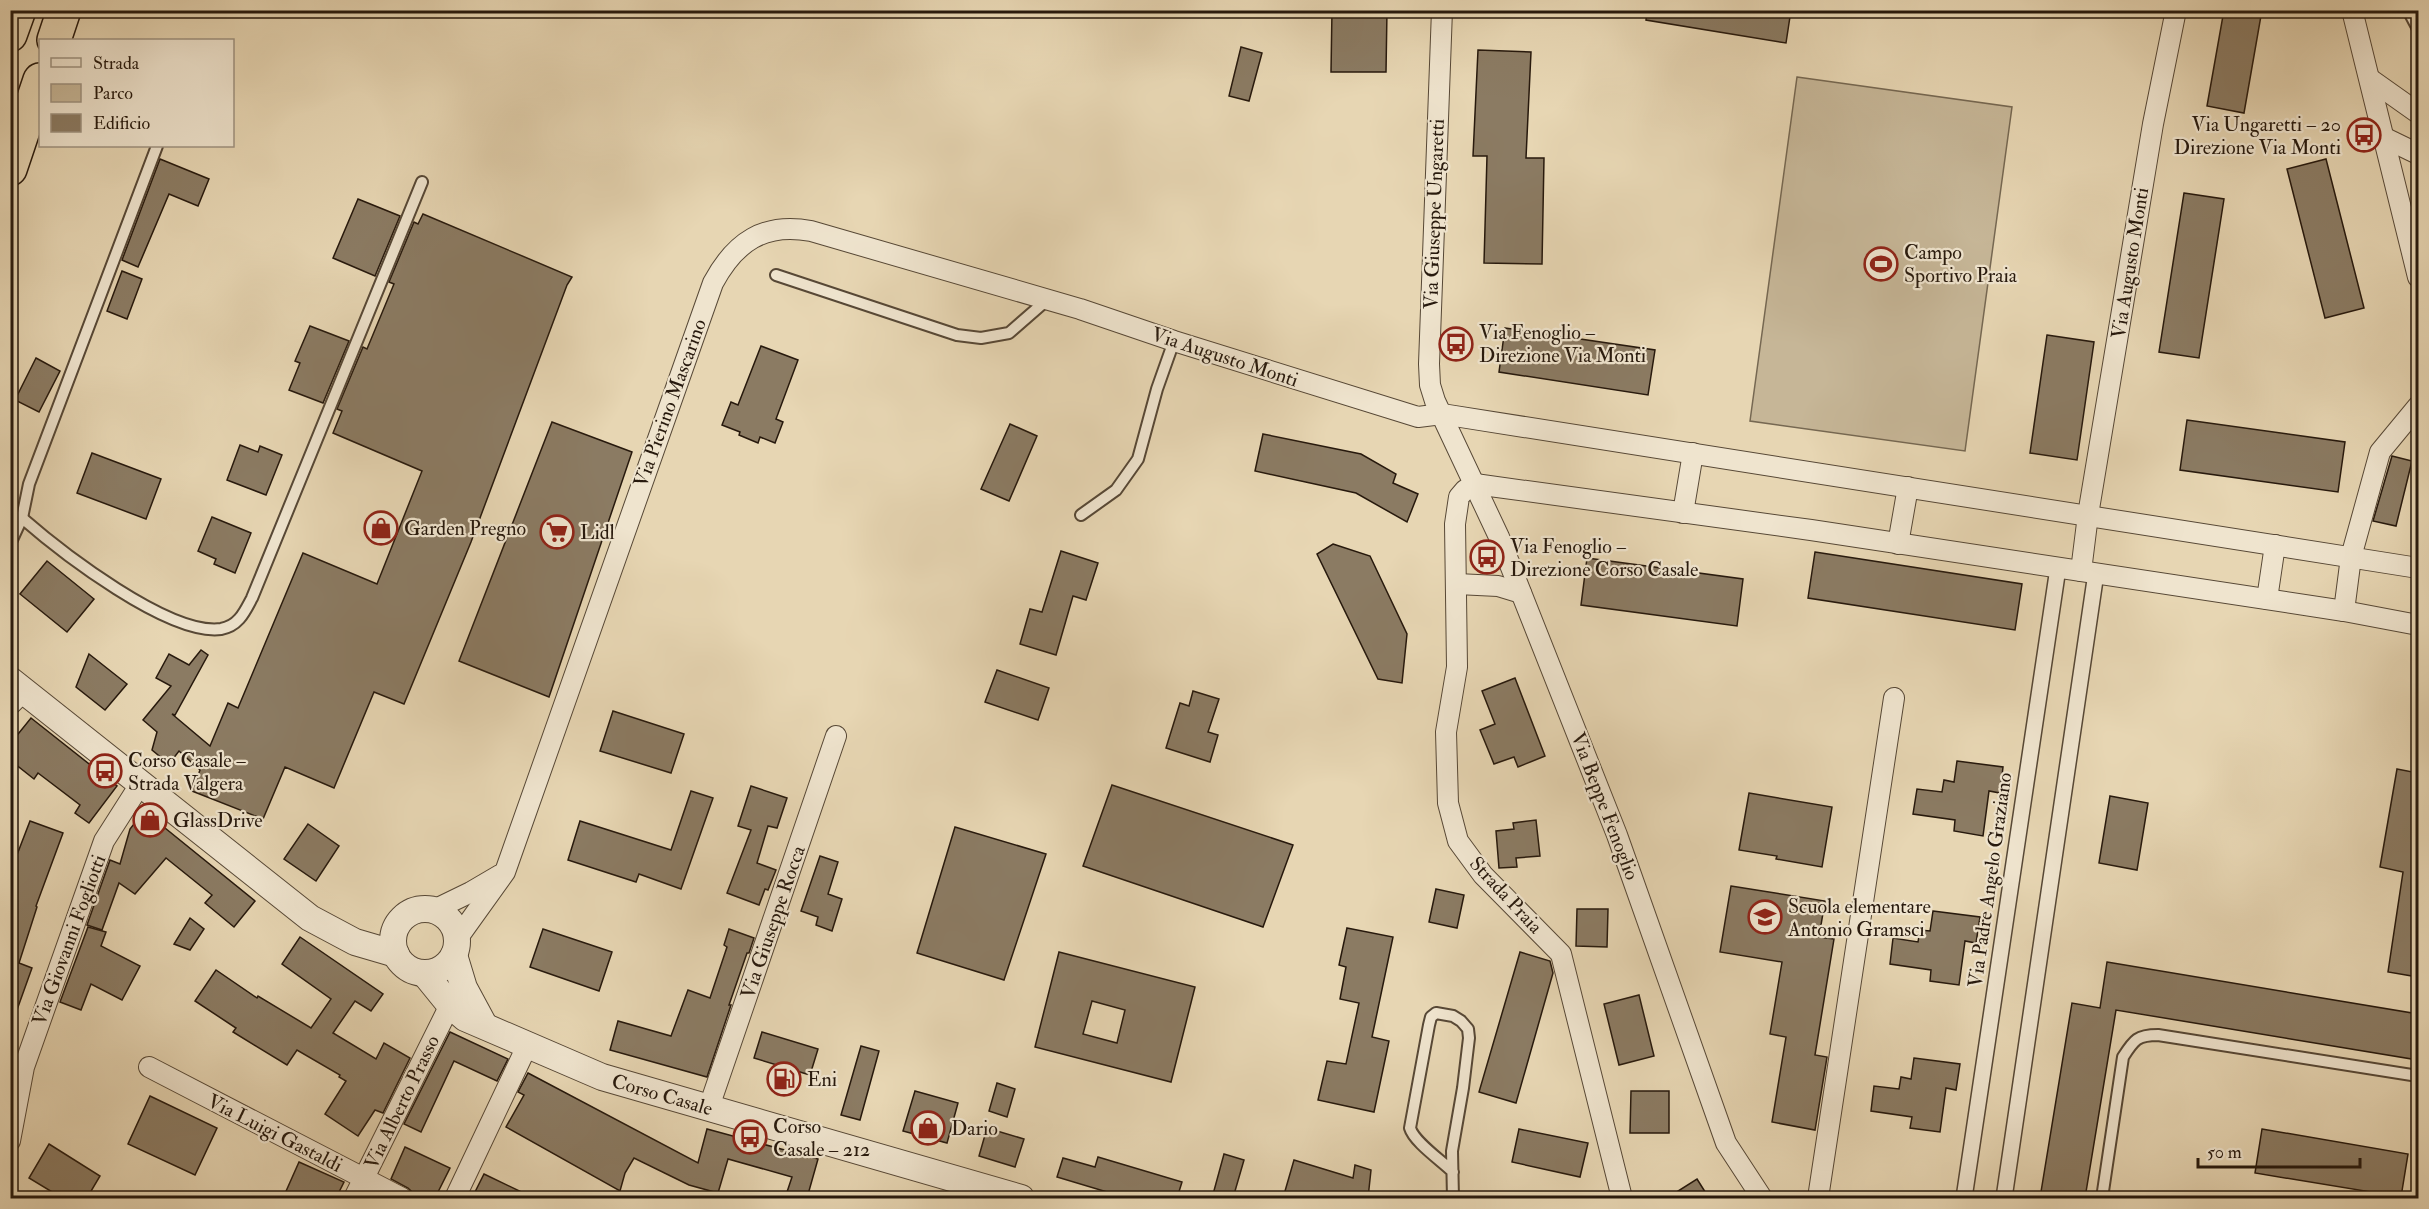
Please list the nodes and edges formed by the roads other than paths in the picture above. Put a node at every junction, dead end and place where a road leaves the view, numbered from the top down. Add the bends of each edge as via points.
1 (19, 10) edge
2 (64, 10) edge
3 (1442, 10) edge
4 (2176, 10) edge
5 (2352, 10) edge
6 (2408, 10) edge
7 (2418, 29) edge
8 (10, 35) edge
9 (54, 39) edge
10 (2370, 79) junction
11 (39, 83) edge
12 (2418, 113) edge
13 (2385, 138) junction
14 (157, 147) edge
15 (2418, 154) edge
16 (10, 169) edge
17 (422, 182) dead end
18 (777, 275) dead end
19 (2418, 277) edge
20 (1048, 299) junction
21 (1174, 341) junction
22 (2418, 406) edge
23 (1442, 414) junction
24 (1693, 453) junction
25 (1475, 484) junction
26 (1908, 487) junction
27 (1683, 513) junction
28 (1081, 515) dead end
29 (2088, 515) junction
30 (22, 518) junction
31 (10, 544) edge
32 (1898, 544) junction
33 (2275, 545) junction
34 (2351, 557) junction
35 (2058, 568) junction
36 (2418, 568) edge
37 (2088, 572) junction
38 (1457, 584) junction
39 (1521, 593) junction
40 (2266, 599) junction
41 (2344, 611) junction
42 (2418, 625) edge
43 (15, 692) edge
44 (1894, 698) dead end
45 (836, 736) dead end
46 (141, 783) junction
47 (505, 872) junction
48 (434, 910) junction
49 (400, 920) junction
50 (335, 931) junction
51 (455, 947) junction
52 (396, 954) junction
53 (424, 973) junction
54 (450, 1005) junction
55 (484, 1025) junction
56 (527, 1046) junction
57 (149, 1067) dead end
58 (2418, 1076) edge
59 (709, 1107) junction
60 (10, 1141) edge
61 (1453, 1172) junction
62 (364, 1179) junction
63 (354, 1198) edge
64 (402, 1198) edge
65 (455, 1198) edge
66 (1021, 1198) edge
67 (1453, 1198) edge
68 (1622, 1198) edge
69 (1762, 1198) edge
70 (1818, 1198) edge
71 (1964, 1198) edge
72 (2004, 1198) edge
73 (2102, 1198) edge

1 - 8 highway
2 - 9 highway
3 - 23 street, Via Giuseppe Ungaretti via 1429,363 1432,391
4 - 29 street, Via Augusto Monti via 2153,124
5 - 10 street
6 - 7 lane
10 - 12 street
10 - 13 street
11 - 16 highway
13 - 15 street
13 - 19 street
14 - 30 lane via 29,484
17 - 30 lane via 252,598 239,621 223,629 202,628 171,618 119,591 55,547
18 - 20 lane via 957,335 981,338 1009,333
20 - 21 street, Via Augusto Monti
20 - 47 street, Via Pierino Mascarino via 794,228 762,233 734,251 713,283
21 - 23 street, Via Augusto Monti via 1418,417
21 - 28 lane via 1138,459 1116,490
22 - 34 street via 2380,452
23 - 24 street, Via Augusto Monti
23 - 25 street, Via Beppe Fenoglio
24 - 26 street, Via Augusto Monti
24 - 27 street
25 - 27 street
25 - 38 street, Strada Praia via 1460,497 1455,524
25 - 39 street, Via Beppe Fenoglio
26 - 29 street, Via Augusto Monti
26 - 32 street
27 - 32 street
29 - 33 street, Via Augusto Monti
29 - 37 street, Via Augusto Monti
30 - 31 lane
32 - 35 street
33 - 34 street, Via Augusto Monti
33 - 40 street
34 - 36 street, Via Augusto Monti
34 - 41 street
35 - 37 street
35 - 71 street, Via Padre Angelo Graziano
37 - 40 street
37 - 72 street
38 - 39 street via 1498,586
38 - 68 street, Strada Praia via 1457,667 1446,732 1448,802 1458,841 1483,875 1561,954
39 - 69 street, Via Beppe Fenoglio via 1617,835 1726,1143
40 - 41 street
41 - 42 street
43 - 46 street
44 - 70 street
45 - 59 street, Via Giuseppe Rocca
46 - 50 street via 310,918
46 - 60 street, Via Giovanni Fogliotti via 104,841 24,1067
47 - 48 street
47 - 51 street, Via Pierino Mascarino
48 - 49 street via 416,910
48 - 51 street via 455,929
49 - 50 street via 366,929
49 - 52 street via 393,936
50 - 52 street via 355,942
51 - 53 street via 442,969
51 - 55 street via 464,988
52 - 53 street via 407,968
53 - 54 street, Corso Casale
54 - 55 street, Corso Casale via 465,1018
54 - 62 street, Via Alberto Prasso
55 - 56 street, Corso Casale
56 - 59 street, Corso Casale via 602,1077
56 - 65 street
57 - 62 street, Via Luigi Gastaldi
58 - 73 lane via 2142,1035 2123,1057
59 - 66 street, Corso Casale
61 - 61 lane via 1452,1151 1469,1038 1461,1021 1436,1013 1429,1025 1410,1128
61 - 67 lane
62 - 63 street, Via Alberto Prasso
62 - 64 street, Via Luigi Gastaldi

